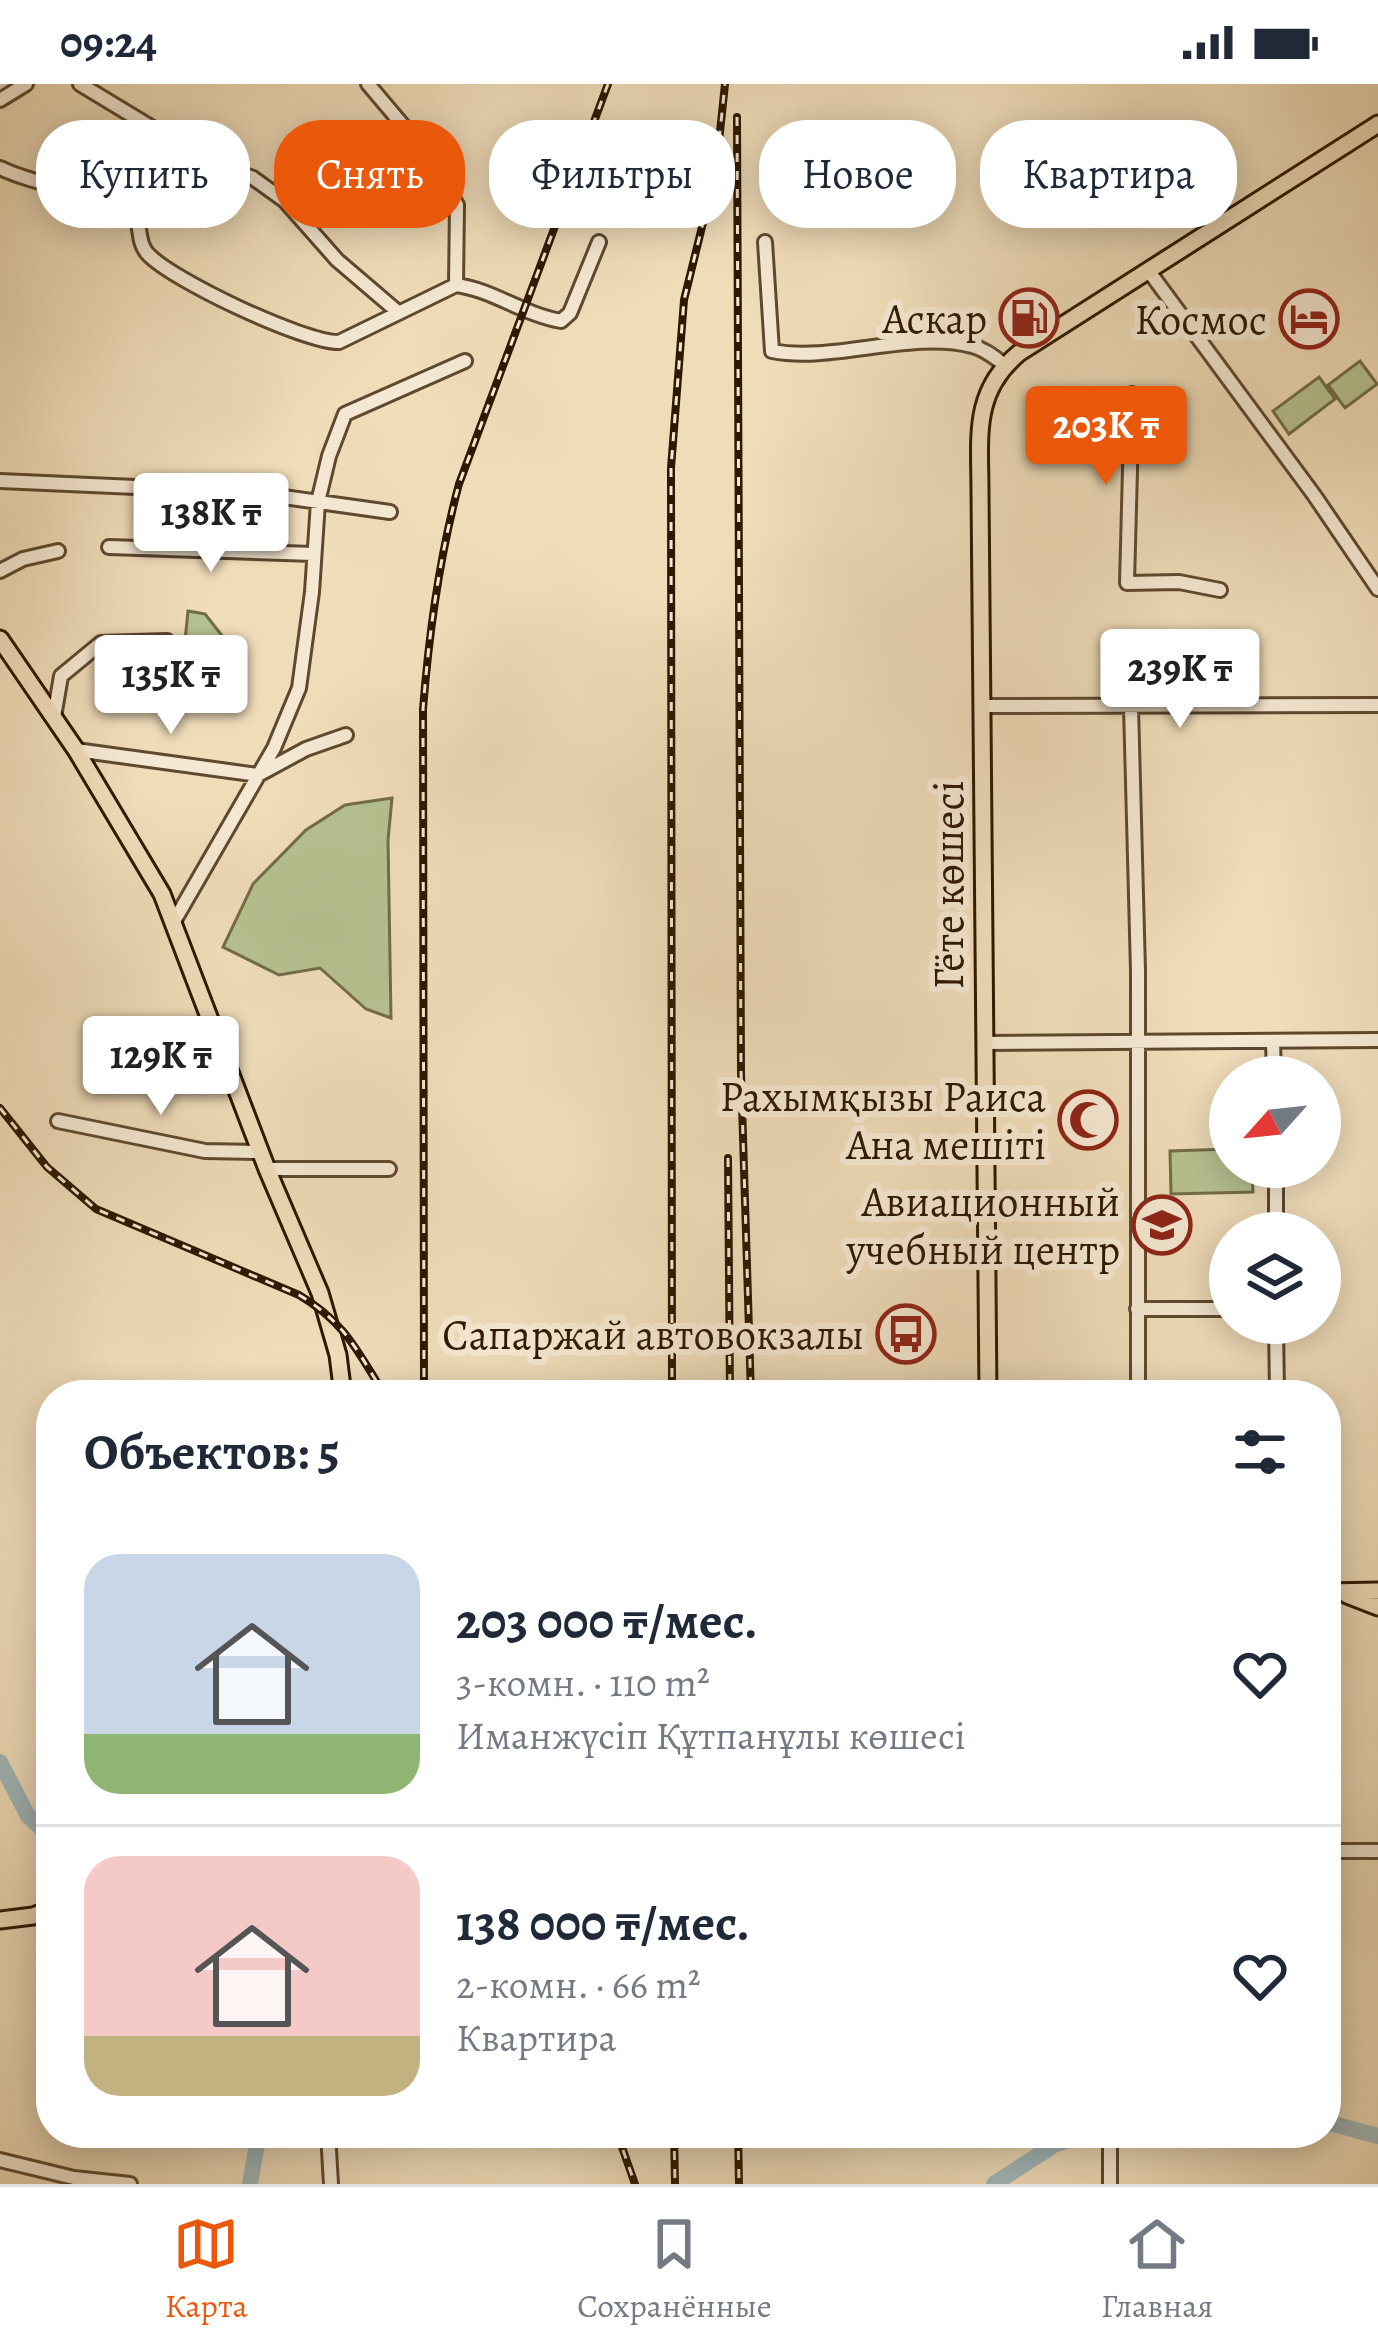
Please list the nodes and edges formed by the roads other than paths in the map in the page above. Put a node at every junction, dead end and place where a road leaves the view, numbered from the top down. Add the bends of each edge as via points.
1 (26, 84) edge
2 (80, 84) edge
3 (368, 84) edge
4 (0, 100) edge
5 (1378, 124) edge
6 (0, 168) edge
7 (599, 242) dead end
8 (765, 242) dead end
9 (1148, 270) junction
10 (456, 285) junction
11 (399, 314) junction
12 (465, 362) dead end
13 (1000, 371) junction
14 (1132, 394) dead end
15 (0, 481) edge
16 (318, 502) junction
17 (390, 512) dead end
18 (109, 548) dead end
19 (58, 551) dead end
20 (314, 554) junction
21 (0, 571) edge
22 (1378, 589) edge
23 (1220, 590) dead end
24 (0, 639) edge
25 (167, 641) dead end
26 (1378, 704) edge
27 (983, 706) junction
28 (1131, 707) junction
29 (53, 716) junction
30 (346, 735) dead end
31 (76, 750) junction
32 (258, 776) junction
33 (173, 923) junction
34 (1378, 1040) edge
35 (1139, 1041) junction
36 (1273, 1041) junction
37 (985, 1042) junction
38 (1273, 1056) edge
39 (58, 1121) dead end
40 (260, 1152) junction
41 (267, 1169) junction
42 (389, 1169) dead end
43 (1137, 1309) junction
44 (1209, 1309) edge
45 (1276, 1344) edge
46 (341, 1380) edge
47 (988, 1380) edge
48 (1138, 1380) edge
49 (1277, 1380) edge
50 (1378, 1591) edge
51 (1341, 1592) edge
52 (1341, 1595) edge
53 (1378, 1606) edge
54 (1341, 1851) edge
55 (1378, 1851) edge
56 (36, 1915) edge
57 (0, 1920) edge
58 (329, 2148) edge
59 (1110, 2148) edge
60 (0, 2160) edge
61 (74, 2181) edge
62 (130, 2184) edge
63 (331, 2184) edge
64 (1110, 2184) edge

1 - 4 street
2 - 11 street via 285,201
3 - 10 street via 428,154 457,205
5 - 9 main road
6 - 11 street via 128,208 151,258 292,331 339,342
7 - 10 street via 561,321
8 - 13 street via 772,351 955,343 976,346
9 - 13 main road
9 - 22 street
10 - 11 street
12 - 16 street via 345,414
13 - 27 main road, Гёте көшесі via 980,426
14 - 23 street via 1127,584
15 - 16 street
16 - 17 street
16 - 20 street
18 - 20 street
19 - 21 street
20 - 32 street via 298,688
24 - 29 main road
25 - 29 street via 101,644 61,676
26 - 28 street
27 - 28 street
27 - 37 main road, Гёте көшесі
28 - 35 street
29 - 31 main road
30 - 32 street
31 - 32 street
31 - 33 main road
32 - 33 street
33 - 40 main road
34 - 36 street
35 - 36 street
35 - 37 street
35 - 43 street
36 - 38 street
37 - 47 main road, Гёте көшесі
39 - 40 street via 206,1151
40 - 41 main road
41 - 42 street
41 - 46 main road via 320,1293
43 - 44 street
43 - 48 street
45 - 49 street
50 - 51 main road
52 - 53 main road
54 - 55 street
56 - 57 main road
58 - 63 street
59 - 64 street
60 - 61 street
61 - 62 street

